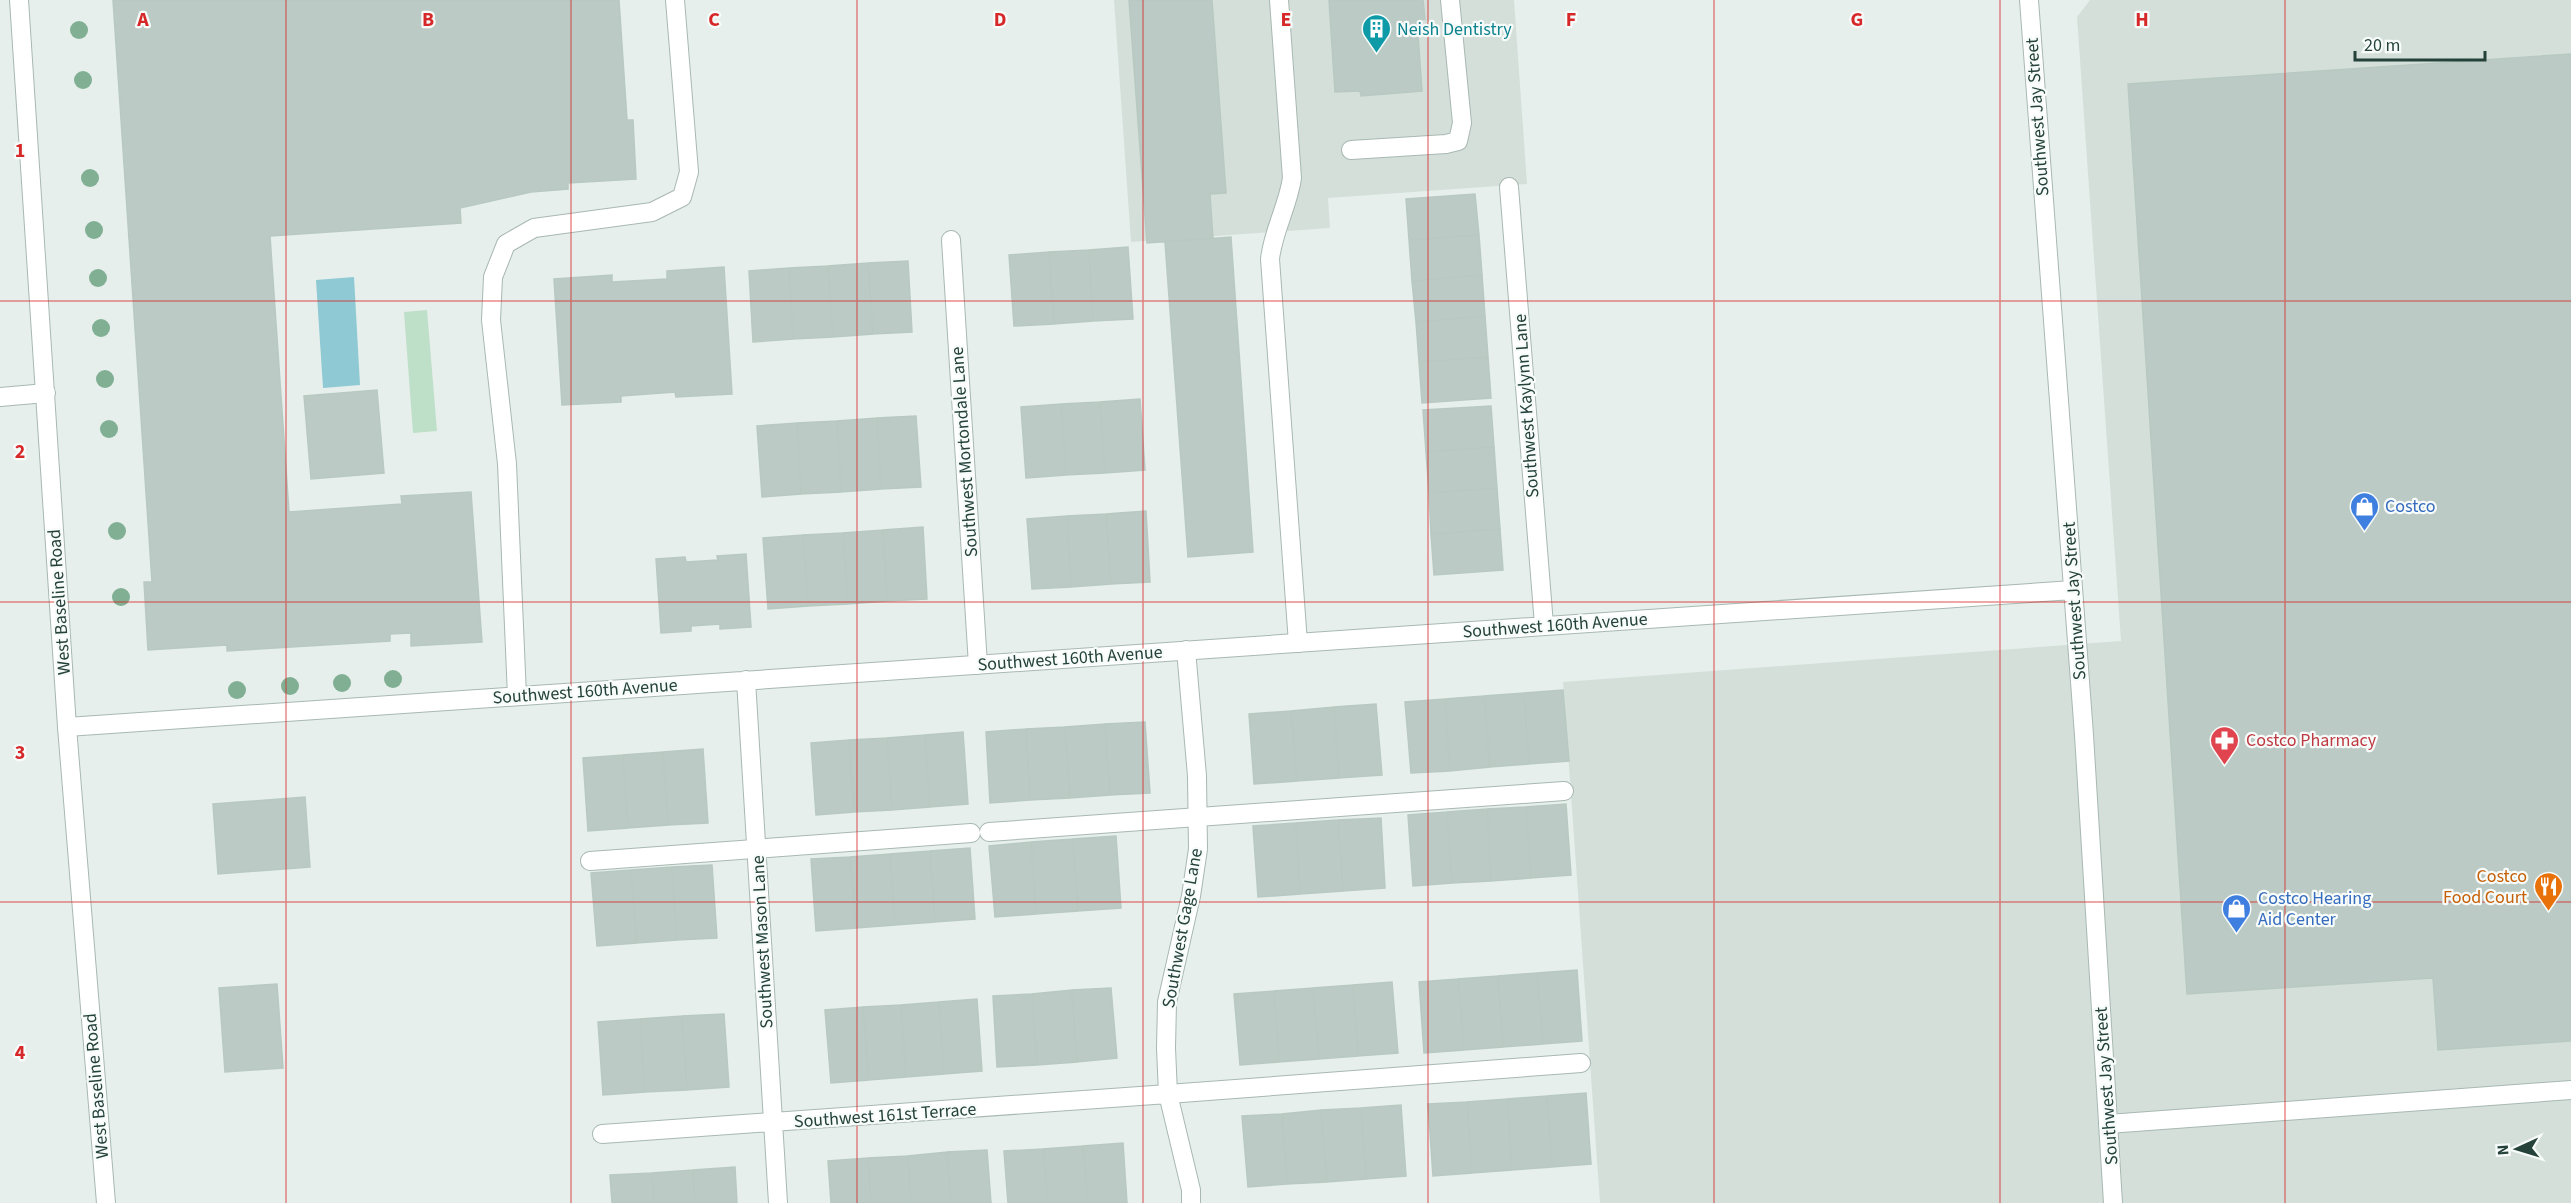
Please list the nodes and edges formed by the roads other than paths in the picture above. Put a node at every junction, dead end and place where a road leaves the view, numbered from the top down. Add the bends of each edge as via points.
1 (19, 0) edge
2 (675, 0) edge
3 (1279, 0) edge
4 (1450, 0) edge
5 (2029, 0) edge
6 (1351, 150) dead end
7 (1509, 187) dead end
8 (951, 240) dead end
9 (46, 393) junction
10 (0, 397) edge
11 (2073, 590) junction
12 (1544, 626) junction
13 (1298, 643) junction
14 (1186, 650) junction
15 (978, 664) junction
16 (747, 680) junction
17 (517, 696) junction
18 (67, 727) junction
19 (1564, 791) dead end
20 (1197, 819) junction
21 (757, 848) junction
22 (590, 861) dead end
23 (1581, 1063) dead end
24 (2571, 1090) edge
25 (1168, 1094) junction
26 (772, 1123) junction
27 (2108, 1124) junction
28 (602, 1134) dead end
29 (106, 1203) edge
30 (778, 1203) edge
31 (1191, 1203) edge
32 (2113, 1203) edge

1 - 9 street, West Baseline Road
2 - 17 street via 689,172 682,197 652,212 534,228 506,244 493,277 491,320 507,464
3 - 13 street via 1292,178 1270,260
4 - 6 street via 1462,123 1458,141
5 - 11 street, Southwest Jay Street
7 - 12 street, Southwest Kaylynn Lane
8 - 15 street, Southwest Mortondale Lane
9 - 10 street
9 - 18 street, West Baseline Road
11 - 12 street, Southwest 160th Avenue
11 - 27 street, Southwest Jay Street
12 - 13 street, Southwest 160th Avenue
13 - 14 street, Southwest 160th Avenue
14 - 15 street, Southwest 160th Avenue
14 - 20 street, Southwest Gage Lane
15 - 16 street, Southwest 160th Avenue
16 - 17 street, Southwest 160th Avenue
16 - 21 street, Southwest Mason Lane
17 - 18 street, Southwest 160th Avenue
18 - 29 street, West Baseline Road
19 - 20 street
20 - 21 street
20 - 25 street, Southwest Gage Lane via 1198,849 1191,896 1167,1002
21 - 22 street
21 - 26 street, Southwest Mason Lane
23 - 25 street, Southwest 161st Terrace
24 - 27 street
25 - 26 street, Southwest 161st Terrace
25 - 31 street, Southwest Gage Lane
26 - 28 street, Southwest 161st Terrace
26 - 30 street, Southwest Mason Lane
27 - 32 street, Southwest Jay Street

